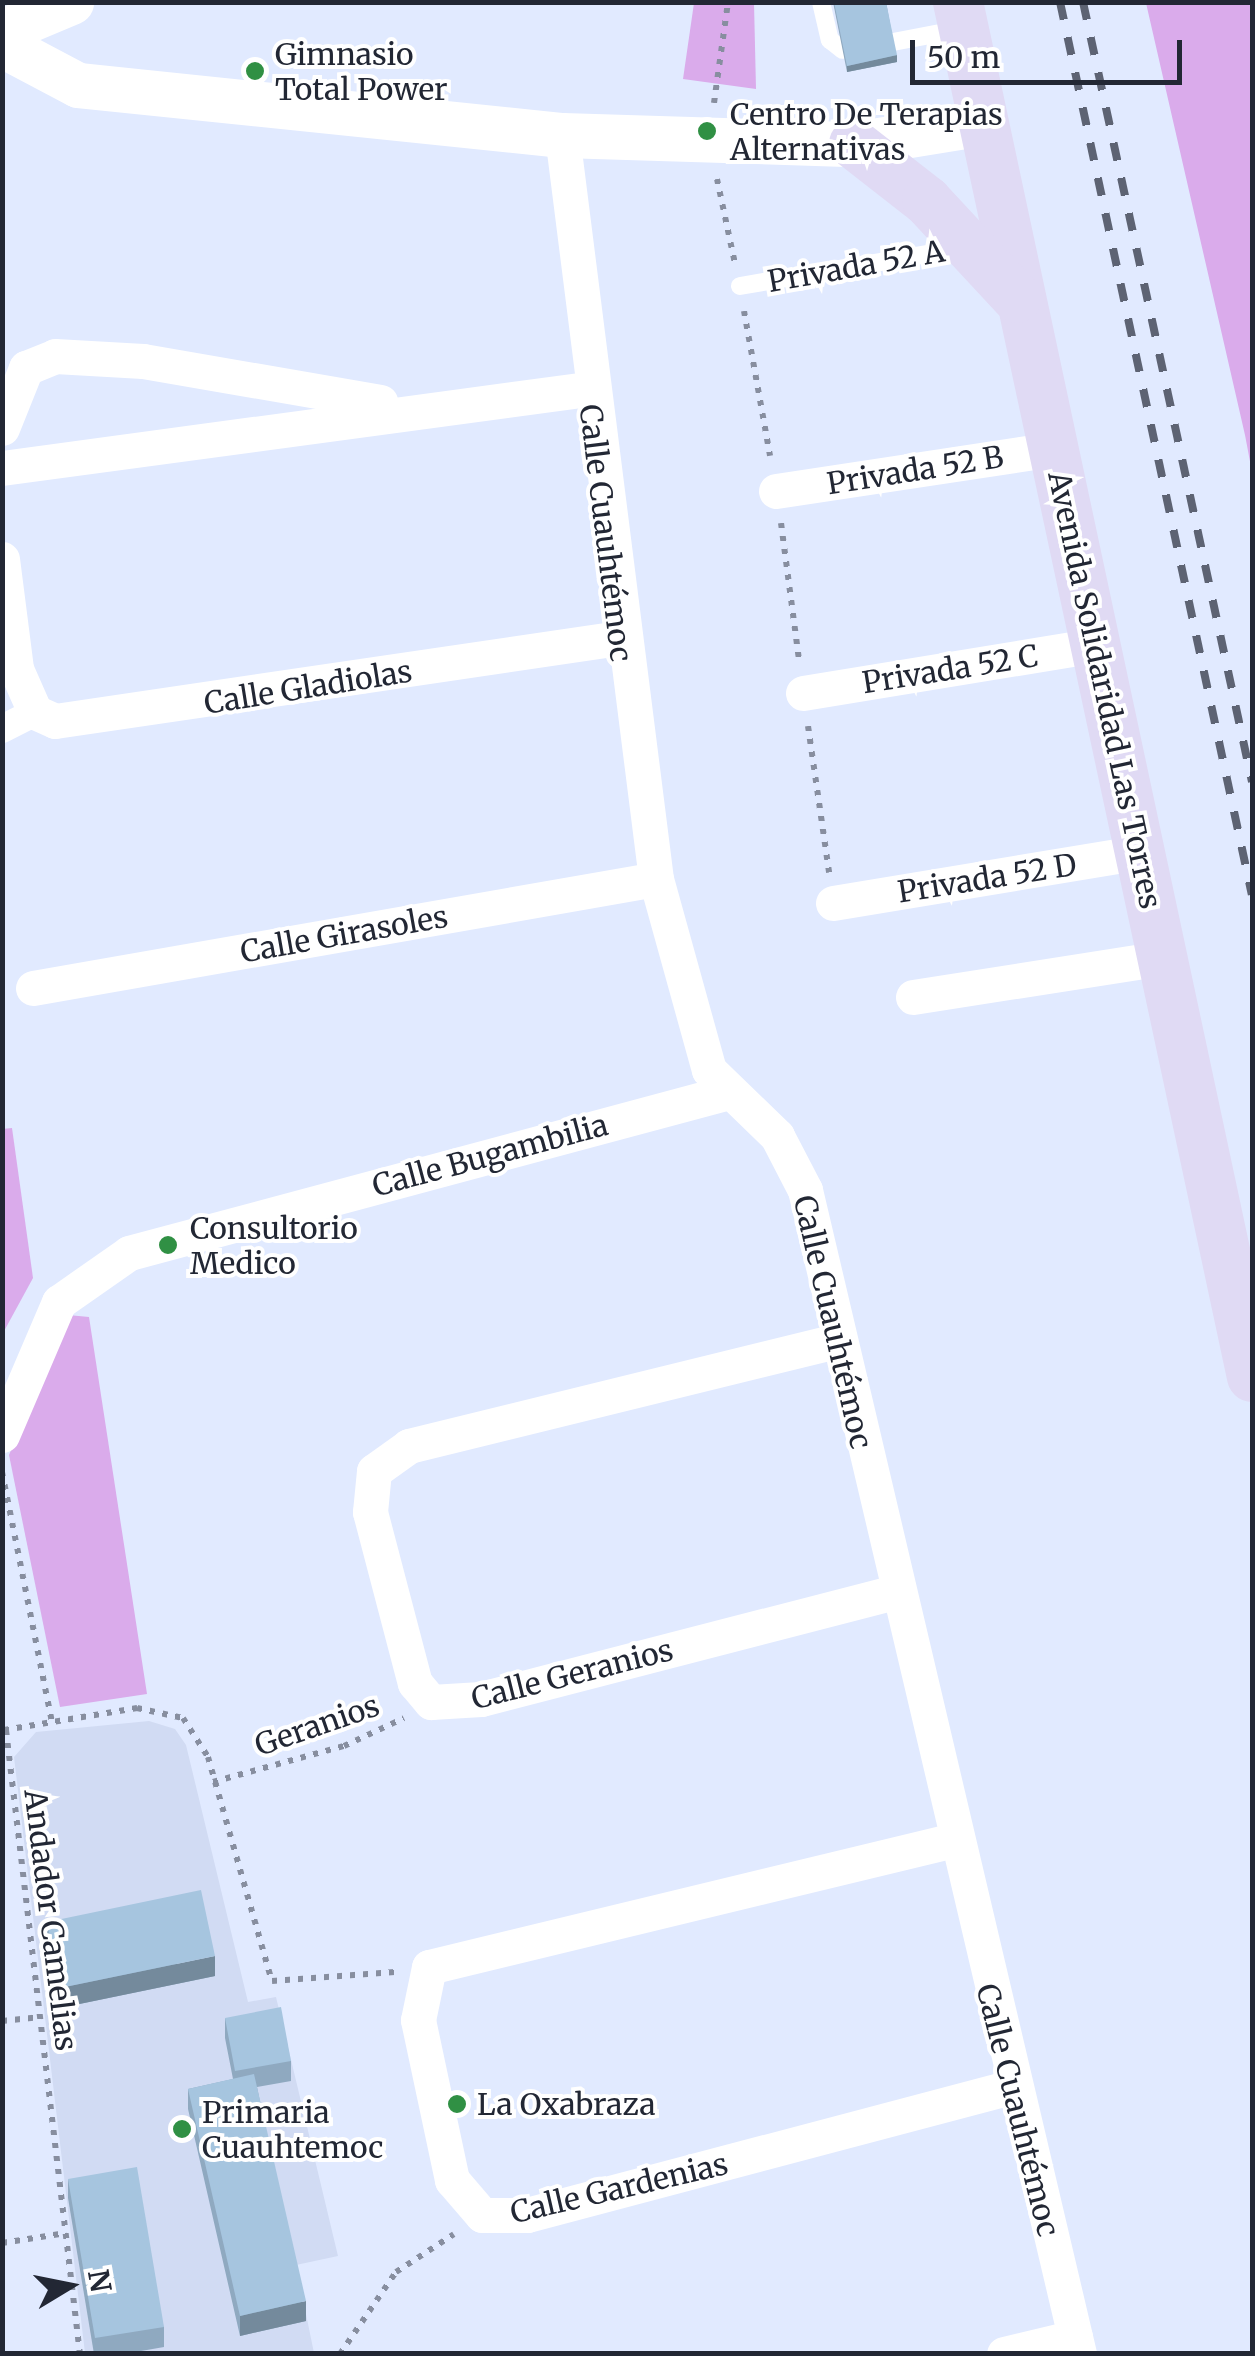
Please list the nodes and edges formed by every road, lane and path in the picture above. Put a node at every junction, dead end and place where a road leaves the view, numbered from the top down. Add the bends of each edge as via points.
1 (71, 2) edge
2 (728, 2) edge
3 (821, 2) edge
4 (961, 16) edge
5 (2, 31) edge
6 (893, 42) edge
7 (2, 45) edge
8 (843, 50) edge
9 (983, 123) junction
10 (562, 135) junction
11 (709, 142) junction
12 (854, 144) junction
13 (972, 246) junction
14 (740, 286) dead end
15 (1022, 303) junction
16 (588, 389) junction
17 (411, 407) junction
18 (2, 428) edge
19 (1054, 450) junction
20 (2, 468) edge
21 (776, 492) dead end
22 (2, 559) edge
23 (618, 638) junction
24 (1096, 645) junction
25 (804, 693) dead end
26 (35, 712) junction
27 (2, 729) edge
28 (1140, 852) junction
29 (656, 879) junction
30 (833, 903) dead end
31 (1162, 958) junction
32 (33, 988) dead end
33 (913, 997) dead end
34 (725, 1093) junction
35 (836, 1341) junction
36 (1252, 1377) edge
37 (2, 1434) edge
38 (2, 1472) edge
39 (895, 1592) junction
40 (431, 1702) junction
41 (52, 1722) junction
42 (4, 1730) edge
43 (214, 1782) junction
44 (954, 1840) junction
45 (429, 1968) junction
46 (40, 2017) junction
47 (2, 2022) edge
48 (1011, 2088) junction
49 (482, 2215) junction
50 (66, 2232) junction
51 (2, 2242) edge
52 (1077, 2345) edge
53 (80, 2354) edge
54 (340, 2354) edge
55 (1004, 2354) edge

1 - 5 street
2 - 11 path
3 - 8 lane via 830,40
4 - 6 lane
4 - 9 main road, Avenida Solidaridad Las Torres
7 - 10 street via 78,86
9 - 12 street
9 - 15 main road, Avenida Solidaridad Las Torres
10 - 11 street
10 - 16 street, Calle Cuauhtémoc
11 - 12 street
12 - 13 main road
13 - 14 lane, Privada 52 A
13 - 15 main road
15 - 19 main road, Avenida Solidaridad Las Torres
16 - 17 street
16 - 23 street, Calle Cuauhtémoc
17 - 18 street via 143,361 38,359
17 - 20 street
19 - 21 street, Privada 52 B
19 - 24 main road, Avenida Solidaridad Las Torres
22 - 26 street via 16,668
23 - 26 street, Calle Gladiolas via 78,722
23 - 29 street, Calle Cuauhtémoc
24 - 25 street, Privada 52 C
24 - 28 main road, Avenida Solidaridad Las Torres
26 - 27 street
28 - 30 street, Privada 52 D
28 - 31 main road, Avenida Solidaridad Las Torres
29 - 32 street, Calle Girasoles
29 - 34 street, Calle Cuauhtémoc via 697,1046
31 - 33 street
31 - 36 main road, Avenida Solidaridad Las Torres
34 - 35 street, Calle Cuauhtémoc via 795,1163
34 - 37 street, Calle Bugambilia via 130,1253 58,1302
35 - 39 street, Calle Cuauhtémoc
35 - 40 street, Calle Geranios via 387,1454 374,1471 370,1512 415,1682
38 - 41 path
39 - 40 street, Calle Geranios via 480,1699
39 - 44 street, Calle Cuauhtémoc
40 - 43 path, Geranios via 344,1746
41 - 42 path
41 - 43 path via 158,1708 196,1736
42 - 46 path, Andador Camelias
43 - 45 path via 272,1981
44 - 45 street
44 - 48 street, Calle Cuauhtémoc
45 - 49 street, Calle Gardenias via 418,2020 425,2056 452,2180
46 - 47 path
46 - 50 path, Andador Camelias
48 - 49 street, Calle Gardenias via 527,2215
48 - 52 street, Calle Cuauhtémoc
49 - 54 path via 396,2272
50 - 51 path
50 - 53 path, Andador Camelias
52 - 55 street

